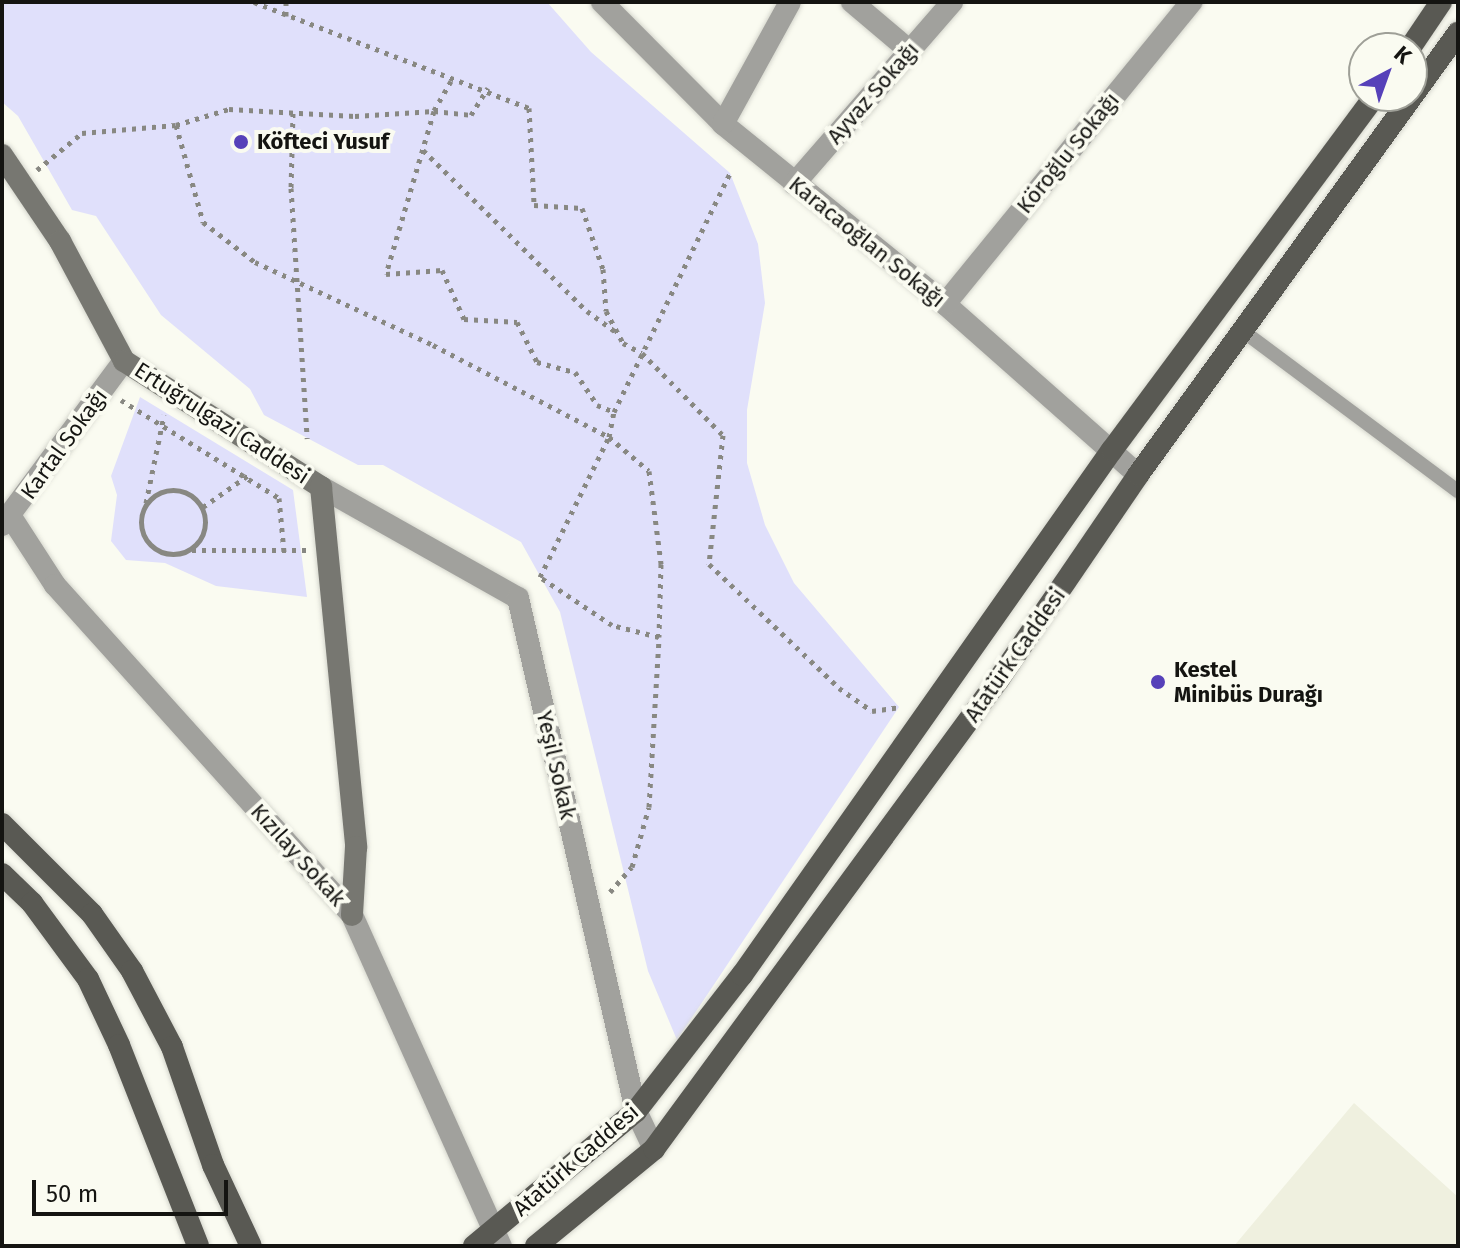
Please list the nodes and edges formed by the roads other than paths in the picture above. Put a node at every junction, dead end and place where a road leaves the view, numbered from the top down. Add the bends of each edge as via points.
1 (602, 2) edge
2 (790, 2) edge
3 (852, 2) edge
4 (952, 2) edge
5 (1191, 2) edge
6 (1441, 2) edge
7 (1421, 32) edge
8 (1458, 33) edge
9 (910, 51) junction
10 (1363, 112) edge
11 (723, 124) junction
12 (2, 155) edge
13 (794, 184) junction
14 (945, 304) junction
15 (1243, 331) junction
16 (124, 361) junction
17 (1112, 450) junction
18 (1138, 475) junction
19 (321, 487) junction
20 (1458, 491) edge
21 (7, 521) edge
22 (2, 824) edge
23 (2, 874) edge
24 (352, 915) junction
25 (636, 1111) junction
26 (654, 1149) junction
27 (497, 1239) edge
28 (198, 1246) edge
29 (251, 1246) edge
30 (474, 1246) edge
31 (536, 1246) edge

1 - 11 street, Karacaoğlan Sokağı
2 - 11 street
3 - 9 street
4 - 9 street, Ayvaz Sokağı
5 - 14 street, Köroğlu Sokağı
6 - 7 main road
8 - 15 main road, Atatürk Caddesi
9 - 13 street, Ayvaz Sokağı
10 - 17 main road, Atatürk Caddesi
11 - 13 street, Karacaoğlan Sokağı
12 - 16 main road, Ertuğrulgazi Caddesi via 60,241
13 - 14 street, Karacaoğlan Sokağı
14 - 17 street, Karacaoğlan Sokağı
15 - 18 main road, Atatürk Caddesi
15 - 20 lane
16 - 19 main road, Ertuğrulgazi Caddesi
16 - 21 street, Kartal Sokağı
17 - 18 street, Karacaoğlan Sokağı
17 - 25 main road, Atatürk Caddesi via 742,975
18 - 26 main road, Atatürk Caddesi via 999,679
19 - 24 main road, Ertuğrulgazi Caddesi via 356,847
19 - 25 street, Yeşil Sokak via 518,598
21 - 24 street, Kızılay Sokak via 55,585
22 - 29 main road via 92,914 132,971 172,1047 213,1165
23 - 28 main road via 32,903 88,979
24 - 27 street, Kızılay Sokak
25 - 26 street, Yeşil Sokak
25 - 27 main road, Atatürk Caddesi
26 - 31 main road, Atatürk Caddesi
27 - 30 main road, Atatürk Caddesi

